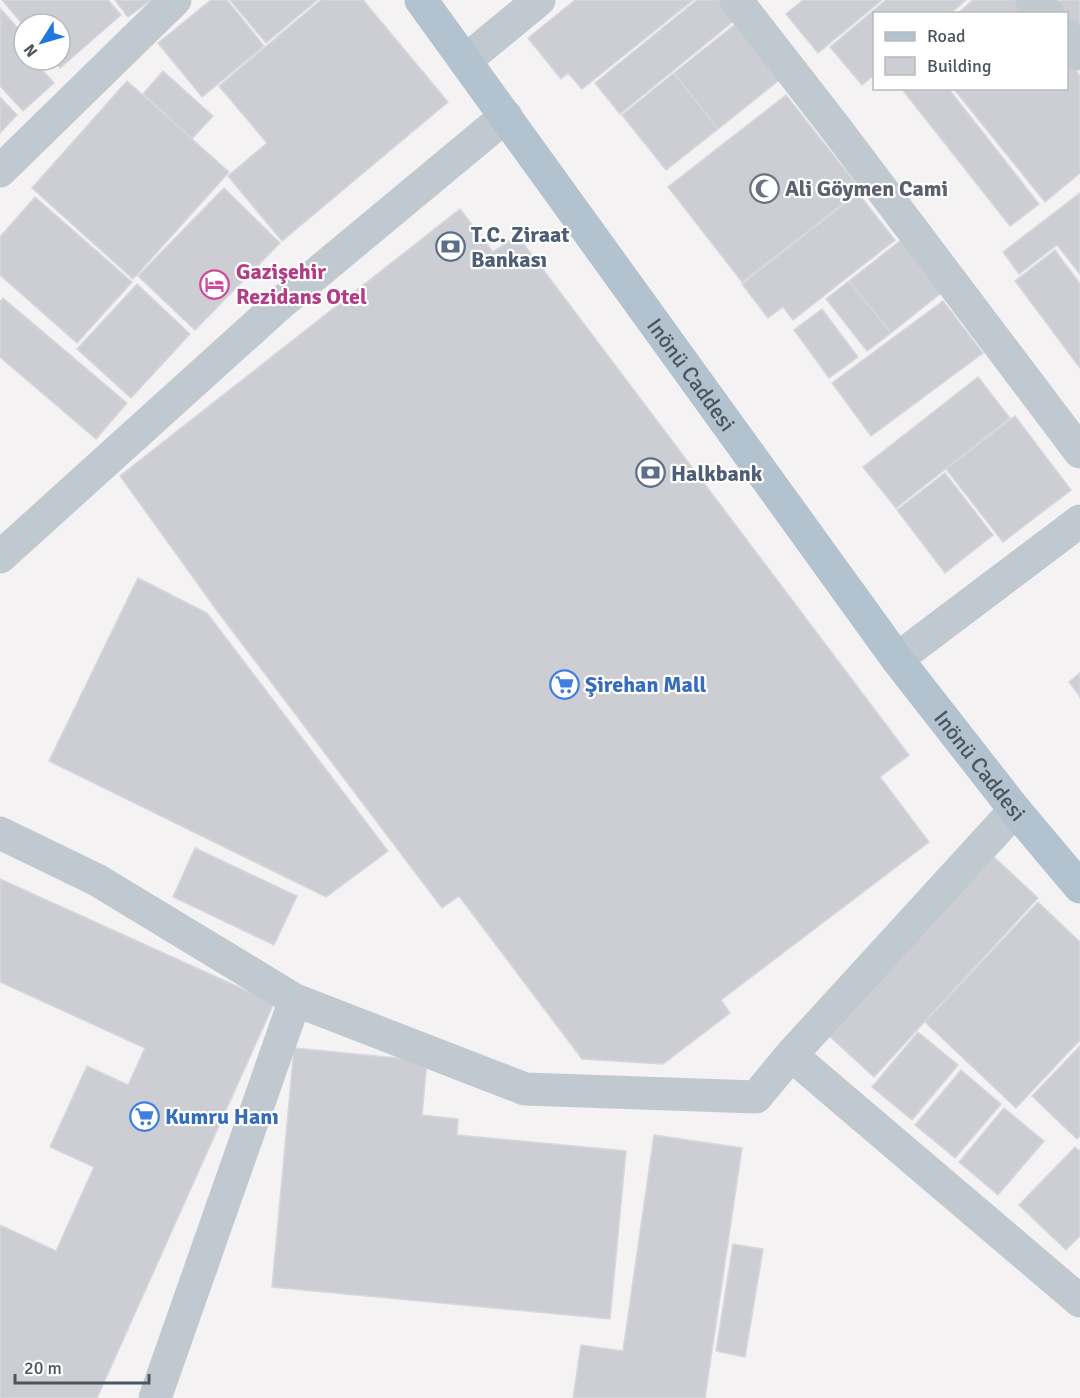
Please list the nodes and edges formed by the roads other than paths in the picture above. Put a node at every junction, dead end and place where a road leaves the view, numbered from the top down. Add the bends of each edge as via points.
1 (175, 0) edge
2 (421, 0) edge
3 (539, 0) edge
4 (736, 0) edge
5 (1032, 0) edge
6 (1046, 12) edge
7 (1068, 38) edge
8 (1080, 54) edge
9 (465, 61) junction
10 (506, 116) junction
11 (0, 171) edge
12 (1080, 452) edge
13 (1080, 521) edge
14 (0, 557) edge
15 (897, 659) junction
16 (1015, 810) junction
17 (0, 833) edge
18 (1080, 887) edge
19 (295, 1000) junction
20 (791, 1055) junction
21 (1080, 1301) edge
22 (155, 1398) edge

1 - 11 street
2 - 9 main road, Inönü Caddesi
3 - 9 street
4 - 12 street
5 - 6 street
7 - 8 street
9 - 10 main road, Inönü Caddesi
10 - 14 street via 281,303
10 - 15 main road, Inönü Caddesi
13 - 15 street
15 - 16 main road, Inönü Caddesi
16 - 18 main road, Inönü Caddesi
16 - 20 street
17 - 19 street via 97,880
19 - 20 street via 525,1089 756,1096
19 - 22 street
20 - 21 street

